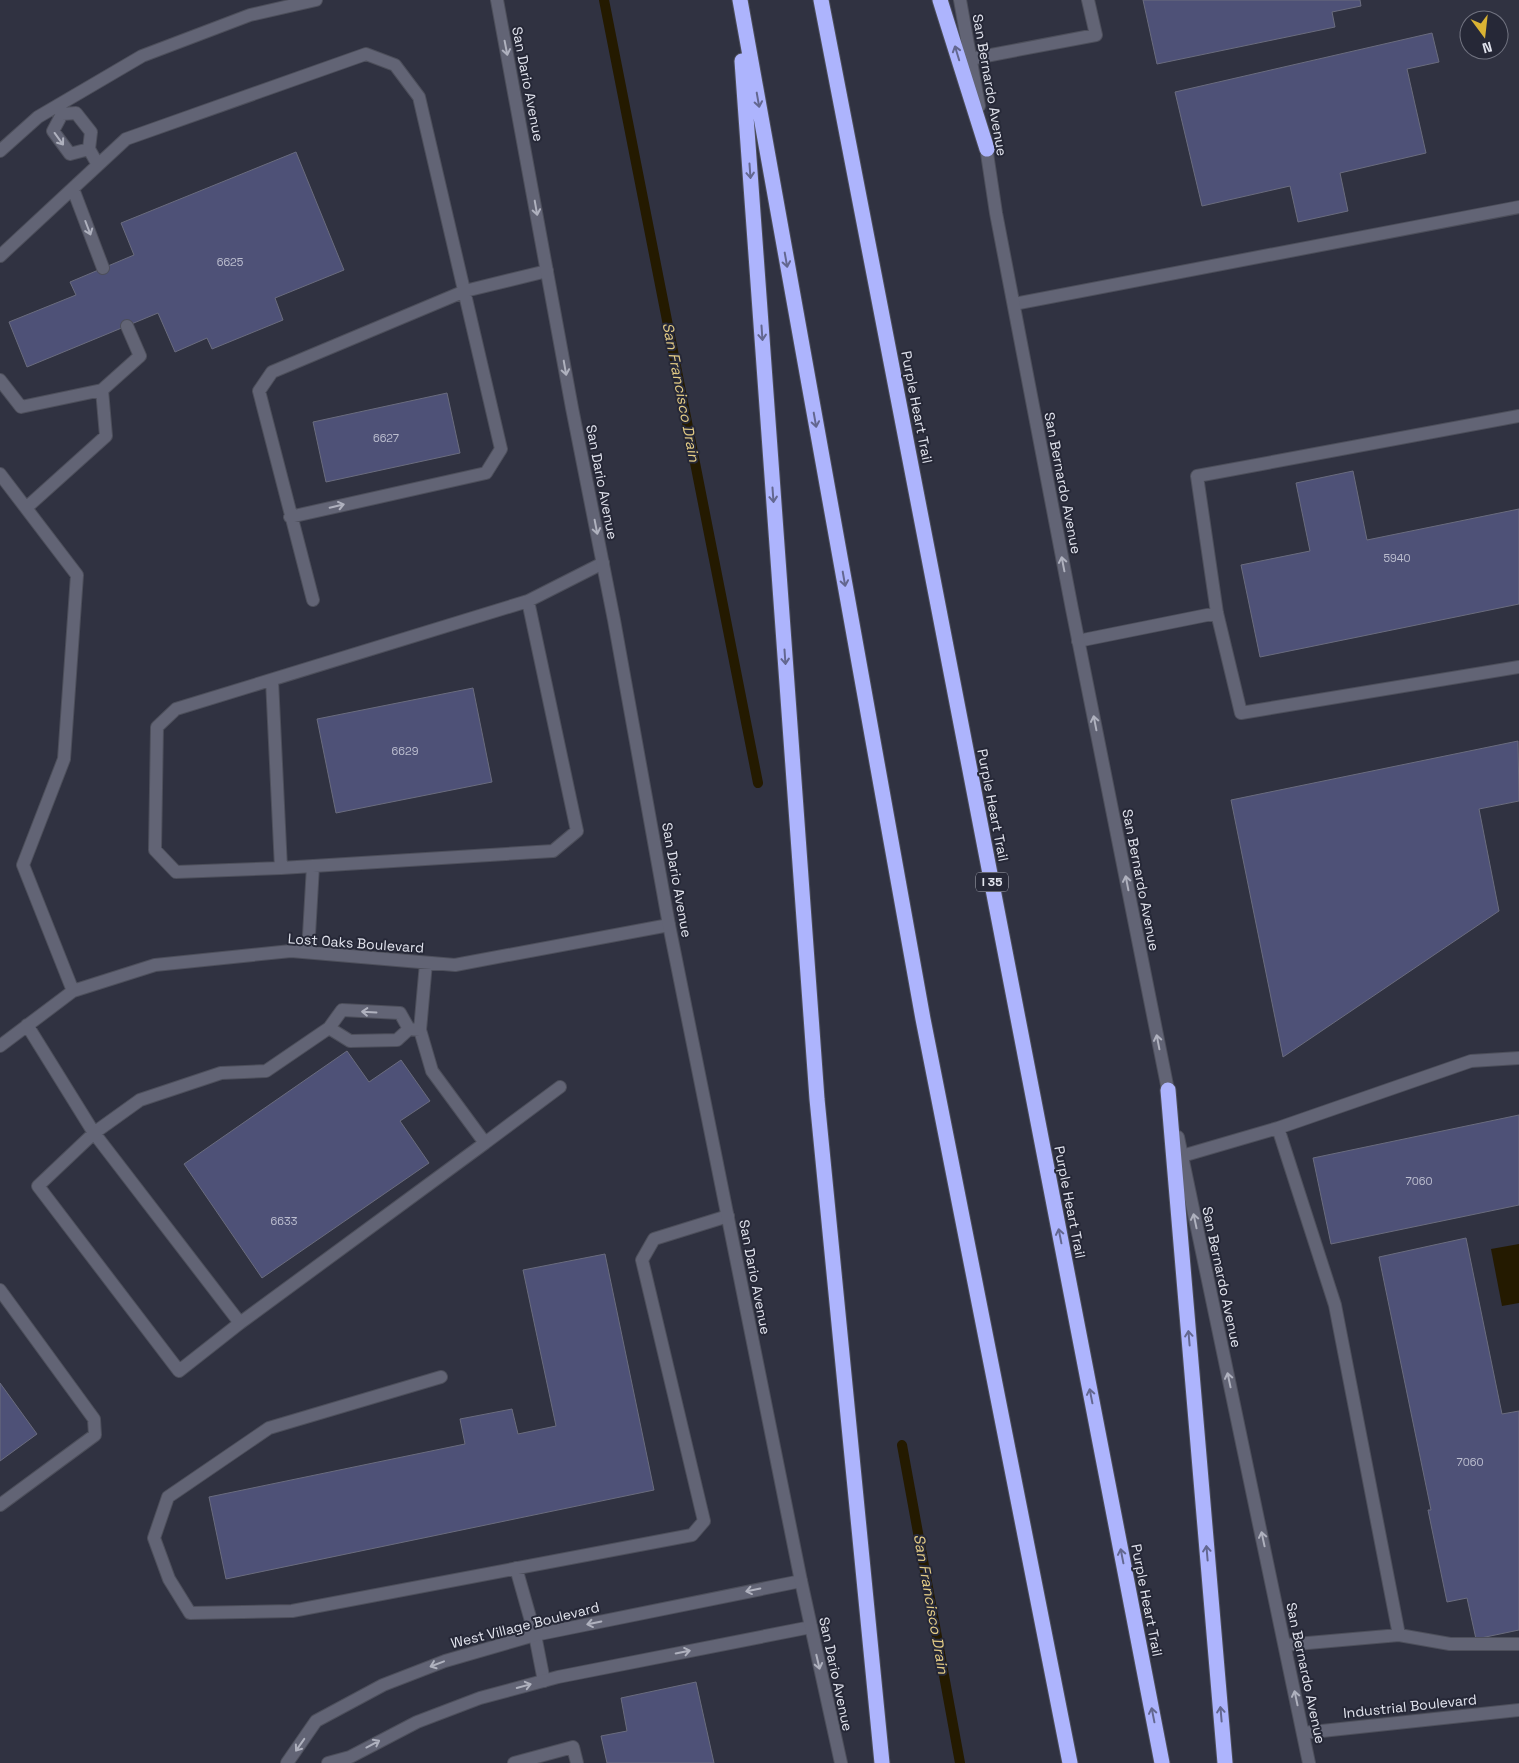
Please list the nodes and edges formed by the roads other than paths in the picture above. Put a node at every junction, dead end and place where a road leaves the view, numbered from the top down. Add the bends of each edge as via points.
1 (316, 0) edge
2 (497, 0) edge
3 (739, 0) edge
4 (821, 0) edge
5 (940, 0) edge
6 (960, 0) edge
7 (1088, 0) edge
8 (970, 59) junction
9 (58, 111) junction
10 (987, 149) junction
11 (89, 150) junction
12 (0, 151) edge
13 (98, 165) junction
14 (73, 188) junction
15 (1519, 207) edge
16 (0, 256) edge
17 (103, 268) dead end
18 (547, 272) junction
19 (465, 291) junction
20 (1014, 304) junction
21 (126, 326) dead end
22 (0, 380) edge
23 (102, 390) junction
24 (1519, 416) edge
25 (0, 474) edge
26 (26, 508) junction
27 (290, 516) junction
28 (603, 562) junction
29 (313, 600) dead end
30 (528, 601) junction
31 (1216, 613) junction
32 (1078, 641) junction
33 (1519, 667) edge
34 (272, 680) junction
35 (313, 866) junction
36 (281, 868) junction
37 (669, 926) junction
38 (308, 952) junction
39 (426, 963) junction
40 (73, 991) junction
41 (28, 1025) junction
42 (329, 1028) junction
43 (414, 1029) junction
44 (0, 1046) edge
45 (1519, 1058) edge
46 (560, 1087) dead end
47 (1168, 1090) junction
48 (1278, 1128) junction
49 (94, 1133) junction
50 (485, 1142) junction
51 (1182, 1156) junction
52 (728, 1216) junction
53 (0, 1290) edge
54 (240, 1323) junction
55 (441, 1377) dead end
56 (0, 1505) edge
57 (516, 1568) junction
58 (801, 1580) junction
59 (811, 1628) junction
60 (535, 1635) junction
61 (1399, 1635) junction
62 (1285, 1644) junction
63 (1519, 1644) edge
64 (544, 1681) junction
65 (1519, 1710) edge
66 (1303, 1733) junction
67 (287, 1763) edge
68 (328, 1763) edge
69 (514, 1763) edge
70 (577, 1763) edge
71 (841, 1763) edge
72 (882, 1763) edge
73 (1070, 1763) edge
74 (1162, 1763) edge
75 (1225, 1763) edge
76 (1309, 1763) edge

1 - 9 main road via 250,16 142,56
2 -> 18 main road, San Dario Avenue
3 -> 72 highway via 817,1099
3 -> 73 highway via 923,1019
74 -> 4 highway, Purple Heart Trail / I 35
10 -> 5 highway
6 - 8 main road, San Bernardo Avenue
7 - 8 main road via 1096,35
8 - 10 main road, San Bernardo Avenue
9 - 11 main road via 76,114 91,132
9 -> 11 main road via 53,131 70,154
9 - 12 main road via 38,118
10 - 20 main road, San Bernardo Avenue
11 - 13 main road
13 - 14 main road
13 - 19 main road via 126,139 366,54 396,65 419,97
14 - 16 main road
14 -> 17 main road
15 - 20 main road
18 - 19 main road
18 -> 28 main road, San Dario Avenue
19 - 27 main road via 272,372 259,390
27 -> 19 main road via 486,473 501,449
32 -> 20 main road, San Bernardo Avenue
21 - 23 main road via 140,356
22 - 23 main road via 21,407
23 - 26 main road via 106,436
24 - 31 main road via 1198,476
25 - 26 main road
26 - 40 main road via 77,575 64,759 23,865
27 - 29 main road
28 - 30 main road
28 - 37 main road, San Dario Avenue
30 - 34 main road
30 - 35 main road via 577,831 553,851
31 - 32 main road
31 - 33 main road via 1241,713
47 -> 32 main road, San Bernardo Avenue
34 - 36 main road
34 - 36 main road via 176,709 157,727 155,850 176,872
35 - 36 main road
35 - 38 main road
37 - 39 main road, Lost Oaks Boulevard via 455,965
37 - 52 main road, San Dario Avenue
38 - 39 main road, Lost Oaks Boulevard
38 - 40 main road, Lost Oaks Boulevard via 155,965
39 - 43 main road
40 - 41 main road, Lost Oaks Boulevard
41 - 44 main road, Lost Oaks Boulevard
41 - 49 main road
42 - 43 main road via 350,1041 397,1040
43 -> 42 main road via 400,1013 342,1010
42 - 49 main road via 266,1071 221,1073 140,1100
43 - 50 main road via 432,1072
45 - 48 main road via 1472,1062
46 - 50 main road
47 - 51 main road, San Bernardo Avenue
75 -> 47 highway
48 - 51 main road
48 - 61 main road via 1335,1305
49 - 54 main road
49 - 54 main road via 38,1186 179,1371
50 - 54 main road
62 -> 51 main road, San Bernardo Avenue
52 - 57 main road via 654,1239 642,1260 704,1521 692,1535
52 - 58 main road, San Dario Avenue
53 - 56 main road via 94,1418 95,1435
55 - 57 main road via 269,1428 168,1497 154,1538 169,1579 190,1613 292,1612
57 - 60 main road
58 - 59 main road, San Dario Avenue
58 -> 60 main road, West Village Boulevard
64 -> 59 main road
59 -> 71 main road, San Dario Avenue
60 - 64 main road
60 -> 67 main road, West Village Boulevard via 445,1661 383,1685 316,1722
61 - 62 main road
61 - 63 main road via 1450,1644
66 -> 62 main road, San Bernardo Avenue
68 -> 64 main road via 350,1756 417,1722 480,1698
65 - 66 main road, Industrial Boulevard
66 - 76 main road, San Bernardo Avenue
69 - 70 main road via 573,1747

